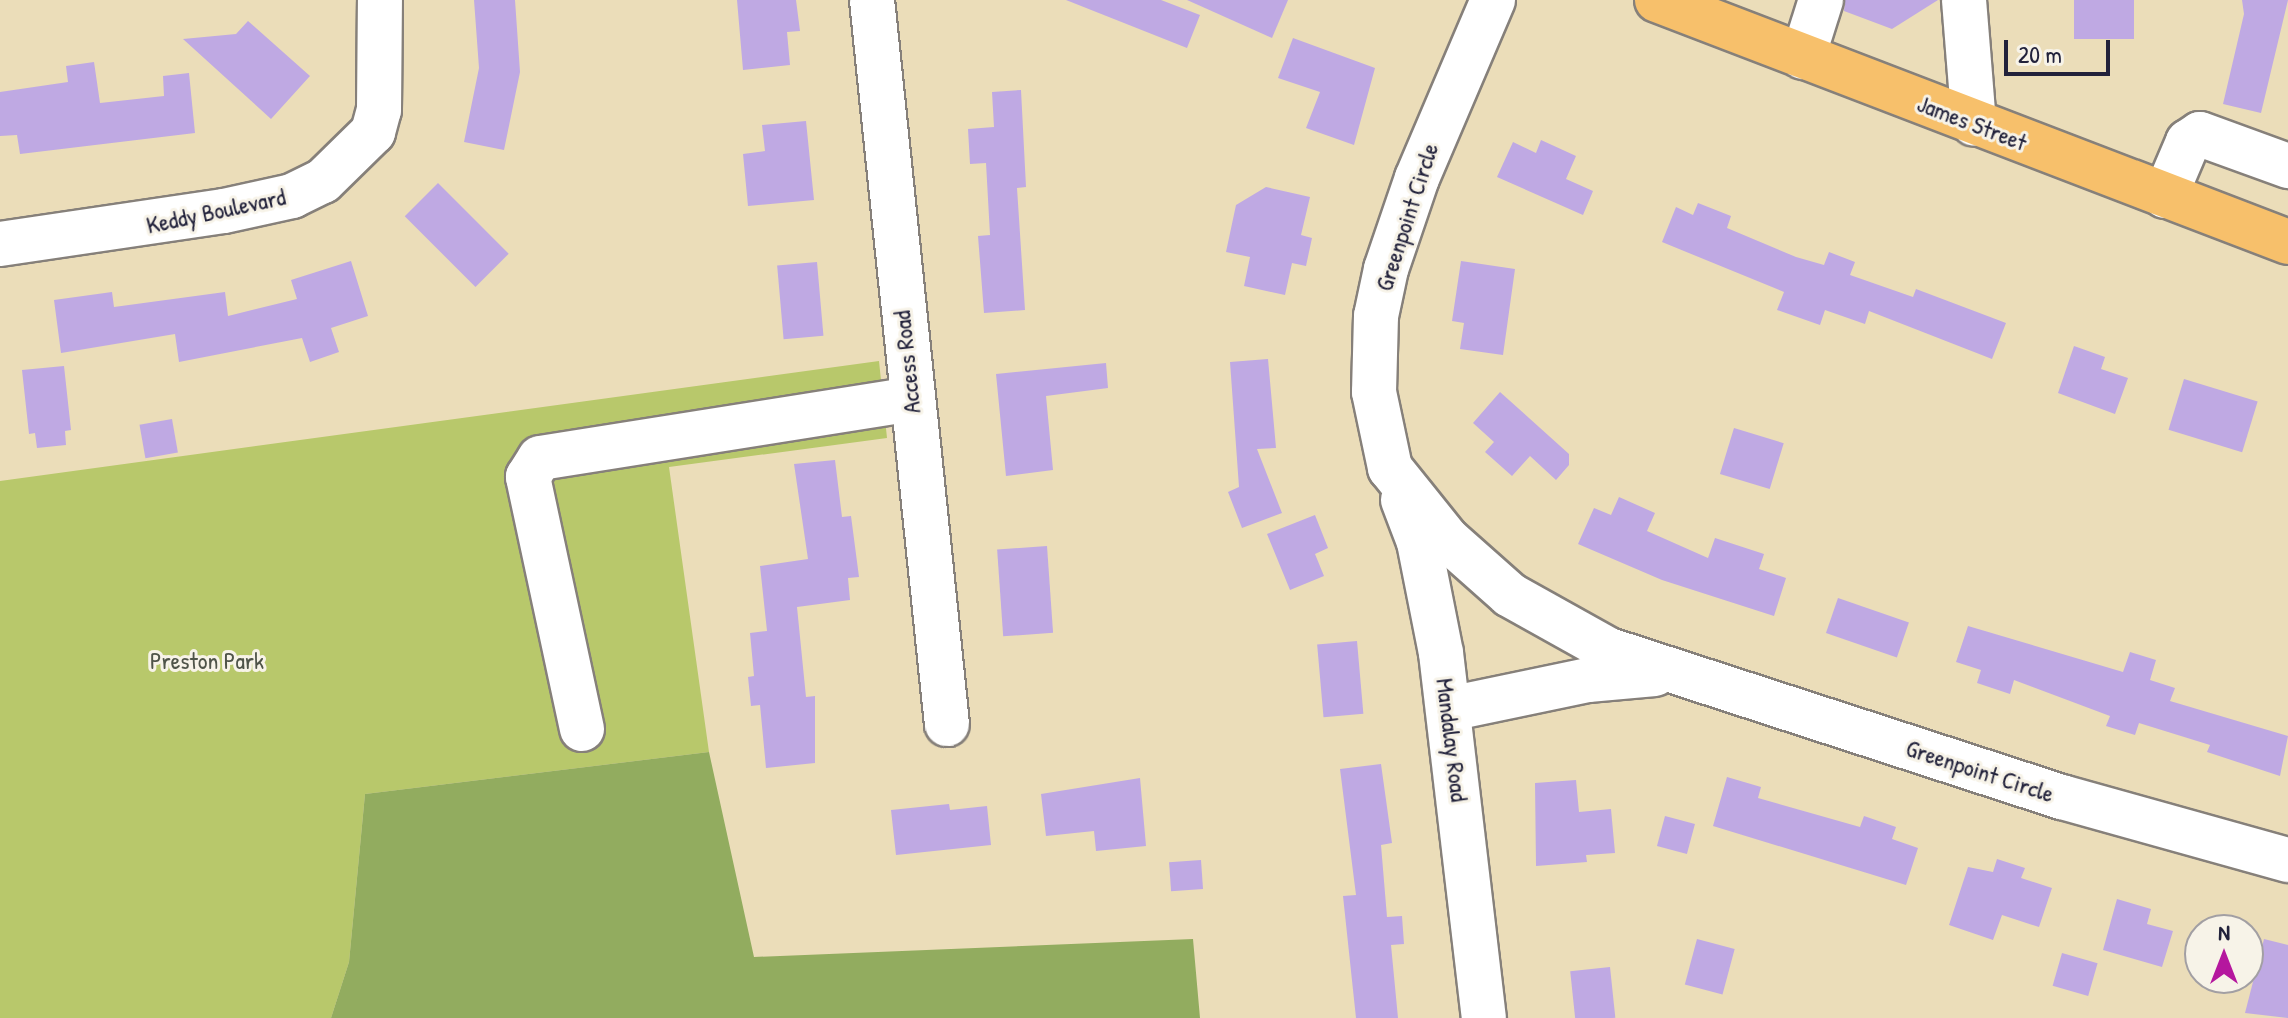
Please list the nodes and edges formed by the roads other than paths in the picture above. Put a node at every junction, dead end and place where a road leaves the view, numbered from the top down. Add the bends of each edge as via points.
1 (380, 0) edge
2 (872, 0) edge
3 (1493, 0) edge
4 (1821, 0) edge
5 (1964, 0) edge
6 (1693, 7) edge
7 (1803, 57) junction
8 (1974, 124) junction
9 (2288, 166) edge
10 (2165, 196) junction
11 (2286, 234) edge
12 (0, 244) edge
13 (911, 399) junction
14 (1390, 468) junction
15 (1675, 674) junction
16 (1449, 709) junction
17 (947, 724) dead end
18 (582, 729) dead end
19 (2288, 860) edge
20 (1484, 1018) edge

1 - 12 street, Keddy Boulevard via 379,110 373,132 360,151 323,181 292,196 224,211
2 - 13 street, Access Road
3 - 14 street, Greenpoint Circle via 1448,99 1386,269 1376,316 1374,392
4 - 7 street
5 - 8 street
6 - 7 main road, James Street
7 - 8 main road, James Street
8 - 10 main road, James Street
9 - 10 street via 2200,134 2188,142
10 - 11 main road, James Street
13 - 17 street, Access Road
13 - 18 street via 540,458 528,477
14 - 15 street, Greenpoint Circle via 1447,539 1510,595 1577,636
14 - 16 street, Mandalay Road via 1419,542
15 - 16 street, Greenpoint Circle via 1588,680
15 - 19 street, Greenpoint Circle via 2062,797
16 - 20 street, Mandalay Road

